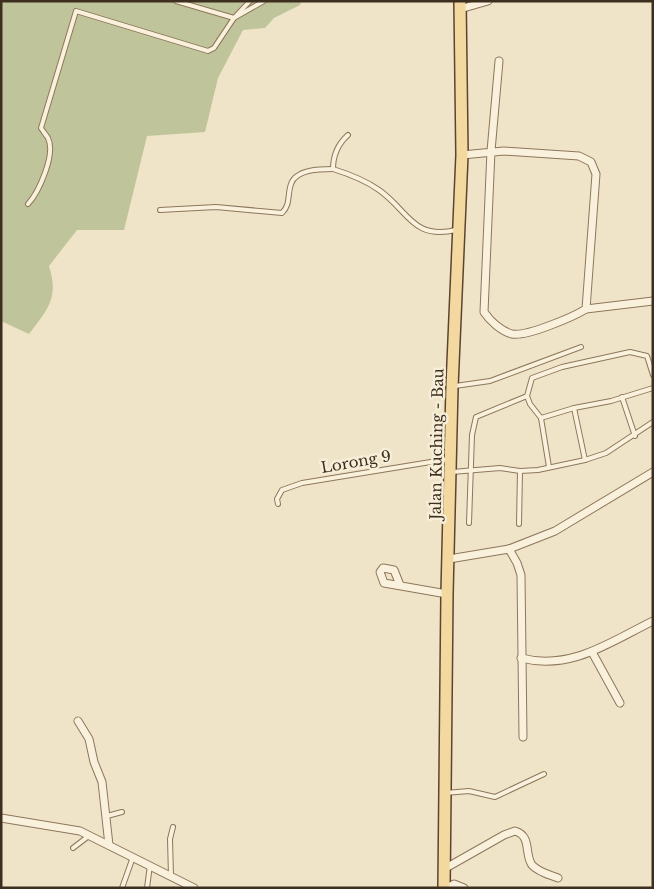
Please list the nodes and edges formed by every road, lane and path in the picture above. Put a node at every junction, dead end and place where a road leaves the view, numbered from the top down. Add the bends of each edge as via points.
1 (176, 1) edge
2 (250, 1) edge
3 (264, 1) edge
4 (488, 1) edge
5 (460, 5) edge
6 (234, 18) junction
7 (498, 61) dead end
8 (348, 135) dead end
9 (491, 151) junction
10 (462, 155) junction
11 (333, 169) junction
12 (28, 204) dead end
13 (160, 210) dead end
14 (461, 229) junction
15 (653, 301) edge
16 (586, 309) junction
17 (581, 347) dead end
18 (653, 376) edge
19 (452, 387) junction
20 (653, 388) edge
21 (527, 396) junction
22 (622, 397) junction
23 (574, 408) junction
24 (541, 418) junction
25 (653, 422) edge
26 (635, 436) junction
27 (451, 458) junction
28 (585, 460) junction
29 (549, 467) junction
30 (471, 471) junction
31 (520, 471) junction
32 (451, 472) junction
33 (653, 472) edge
34 (278, 504) dead end
35 (469, 523) dead end
36 (519, 524) dead end
37 (509, 549) junction
38 (449, 559) junction
39 (400, 585) dead end
40 (447, 594) junction
41 (653, 621) edge
42 (592, 652) junction
43 (521, 658) junction
44 (620, 702) dead end
45 (78, 721) dead end
46 (523, 737) dead end
47 (544, 774) dead end
48 (443, 793) junction
49 (122, 812) dead end
50 (107, 816) junction
51 (1, 818) edge
52 (173, 827) dead end
53 (90, 835) junction
54 (109, 845) junction
55 (74, 848) dead end
56 (133, 857) junction
57 (150, 865) junction
58 (444, 868) junction
59 (171, 876) junction
60 (558, 878) dead end
61 (122, 888) edge
62 (147, 888) edge
63 (194, 888) edge
64 (445, 888) edge
65 (464, 888) edge

1 - 6 lane
2 - 6 lane
3 - 6 lane
4 - 5 street
5 - 10 main road, Jalan Kuching - Bau
6 - 12 lane via 214,48 208,51 76,11 41,128 48,139 50,152 36,196
7 - 9 street
8 - 11 lane via 337,151
9 - 10 street
9 - 16 street via 579,156 591,162 596,174
9 - 16 street via 484,312 492,322 511,334 524,333
10 - 14 main road, Jalan Kuching - Bau
11 - 13 lane via 316,169 294,178 288,206 282,213 216,207
11 - 14 lane via 350,174 380,191 415,225 426,231
14 - 19 main road, Jalan Kuching - Bau
15 - 16 street
17 - 19 lane via 490,381
18 - 21 lane via 647,356 630,352 562,367 532,378
19 - 27 main road, Jalan Kuching - Bau
20 - 22 lane
21 - 24 lane
21 - 30 lane via 476,417
22 - 23 lane
22 - 26 lane
23 - 24 lane
23 - 28 lane
24 - 29 lane
25 - 26 lane
26 - 28 lane via 606,453
27 - 32 main road, Jalan Kuching - Bau
27 - 34 lane, Lorong 9 via 302,483 282,490
28 - 29 lane
29 - 31 lane
30 - 31 lane via 500,468
30 - 32 lane
30 - 35 lane
31 - 36 lane
32 - 38 main road, Jalan Kuching - Bau
33 - 37 street via 555,531
37 - 38 street
37 - 43 street via 521,575
38 - 40 main road, Jalan Kuching - Bau
39 - 40 street
40 - 48 main road, Jalan Kuching - Bau
41 - 42 street
42 - 43 street via 564,661 537,662
42 - 44 street
43 - 46 street
45 - 50 street via 90,740 102,782
47 - 48 lane via 495,797 469,791
48 - 58 main road, Jalan Kuching - Bau
49 - 50 lane
50 - 54 street
51 - 53 street
52 - 59 lane via 170,838
53 - 54 street
53 - 55 lane
54 - 56 street
56 - 57 street
56 - 61 lane
57 - 59 street
57 - 62 lane
58 - 60 street via 515,831 524,835 532,865
58 - 64 main road, Jalan Kuching - Bau
59 - 63 street
64 - 65 street via 454,884

